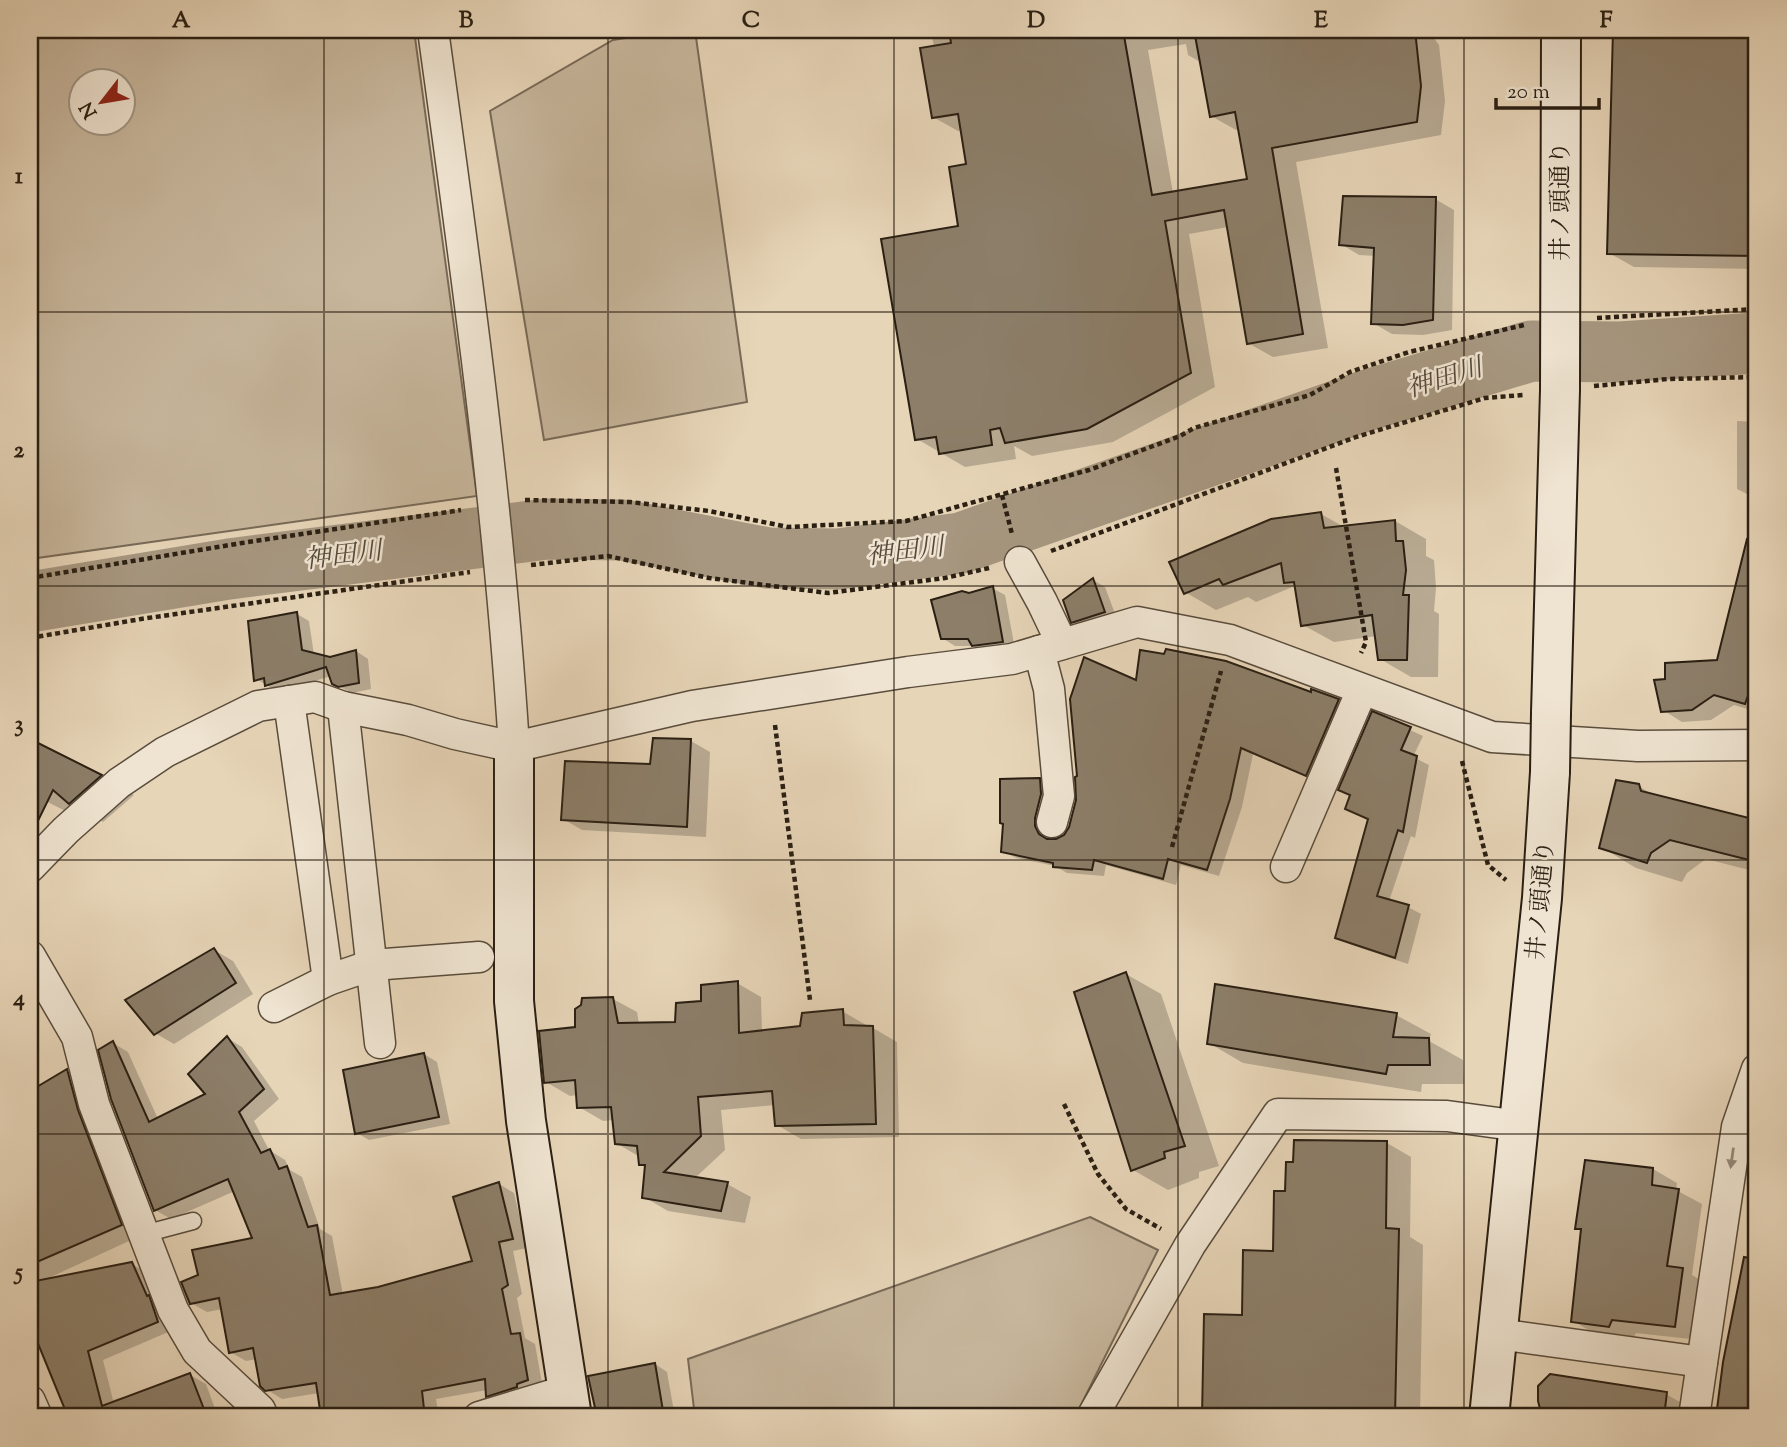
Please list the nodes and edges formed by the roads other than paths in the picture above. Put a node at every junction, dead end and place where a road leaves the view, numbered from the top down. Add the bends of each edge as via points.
1 (433, 30) edge
2 (1561, 30) edge
3 (1016, 549) road end
4 (1050, 648) junction
5 (1355, 686) junction
6 (289, 701) junction
7 (343, 707) junction
8 (1757, 745) edge
9 (514, 747) junction
10 (350, 768) junction
11 (301, 788) junction
12 (1052, 822) dead end
13 (30, 867) edge
14 (1286, 867) dead end
15 (30, 956) edge
16 (479, 957) dead end
17 (372, 965) junction
18 (328, 981) junction
19 (274, 1007) dead end
20 (380, 1043) dead end
21 (1757, 1069) edge
22 (1520, 1126) junction
23 (193, 1221) dead end
24 (144, 1234) junction
25 (1498, 1334) junction
26 (1702, 1362) junction
27 (30, 1401) edge
28 (570, 1404) edge
29 (37, 1417) edge
30 (263, 1417) edge
31 (479, 1417) edge
32 (1092, 1417) edge
33 (1489, 1417) edge
34 (1694, 1417) edge

1 - 9 street via 494,507
2 - 22 main road, 井ノ頭通り, bridge via 1561,324 1550,772
3 - 4 street via 1042,602
4 - 5 street via 1137,622 1230,640
4 - 9 street via 1012,659 692,706
4 - 12 street via 1059,796
5 - 8 street via 1492,737 1637,746
5 - 14 street
6 - 7 street via 314,697
6 - 11 street
6 - 13 street via 258,706 165,752 118,783
7 - 9 street
7 - 10 street
9 - 28 main road via 514,1001 526,1121
10 - 11 street
10 - 17 street
11 - 18 street
15 - 24 street via 76,1037 94,1104
16 - 17 street
17 - 18 street
17 - 20 street
18 - 19 street
21 -> 26 street via 1737,1127
22 - 25 main road, 井ノ頭通り
22 - 32 street via 1447,1116 1278,1114 1190,1245
23 - 24 lane
24 - 30 street via 173,1310 197,1352
25 - 26 street
25 - 33 main road, 井ノ頭通り
26 - 34 street
27 - 29 street
28 - 31 street

